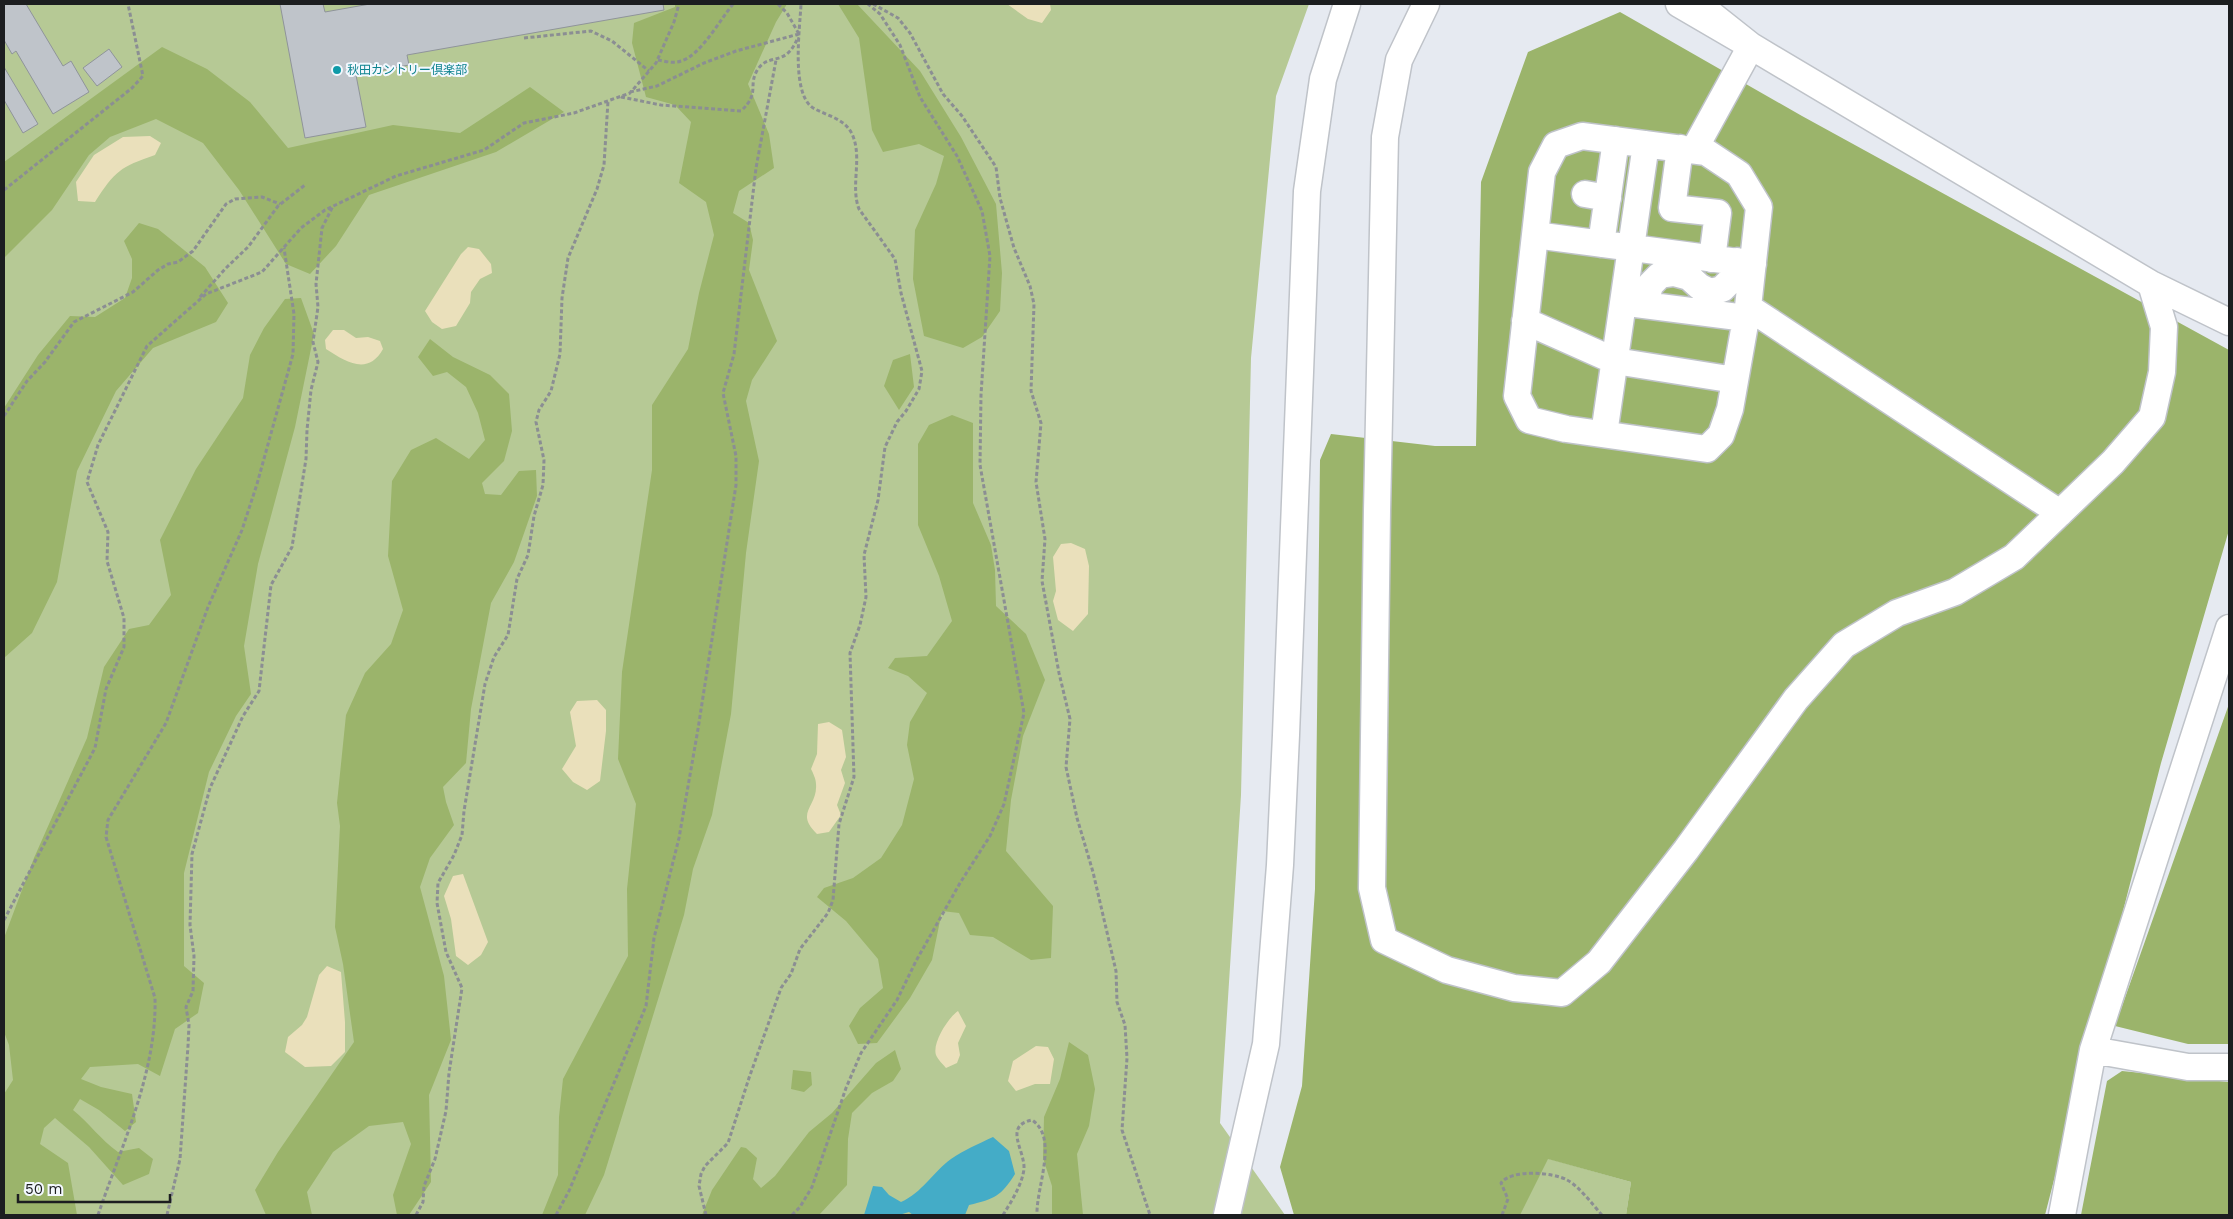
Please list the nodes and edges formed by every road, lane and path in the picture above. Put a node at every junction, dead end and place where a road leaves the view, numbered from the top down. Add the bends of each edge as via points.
1 (128, 4) edge
2 (679, 4) edge
3 (733, 4) edge
4 (778, 4) edge
5 (801, 4) edge
6 (868, 4) edge
7 (873, 4) edge
8 (1348, 4) edge
9 (1426, 4) edge
10 (1679, 4) edge
11 (1698, 4) edge
12 (799, 34) junction
13 (524, 38) dead end
14 (1751, 46) junction
15 (658, 60) junction
16 (776, 60) junction
17 (649, 71) junction
18 (630, 93) junction
19 (619, 97) junction
20 (608, 101) junction
21 (1616, 140) junction
22 (1646, 144) junction
23 (1687, 149) junction
24 (305, 185) dead end
25 (4, 190) edge
26 (280, 204) junction
27 (333, 206) junction
28 (1535, 235) junction
29 (1601, 244) junction
30 (283, 247) junction
31 (1631, 248) junction
32 (1734, 261) junction
33 (2151, 284) junction
34 (195, 303) junction
35 (1634, 303) junction
36 (1747, 312) junction
37 (1525, 321) junction
38 (2229, 322) edge
39 (1615, 360) junction
40 (1735, 380) junction
41 (4, 416) edge
42 (1604, 434) junction
43 (2060, 513) junction
44 (2229, 628) edge
45 (4, 920) edge
46 (2093, 1050) junction
47 (2229, 1066) edge
48 (98, 1215) edge
49 (167, 1215) edge
50 (416, 1215) edge
51 (556, 1215) edge
52 (706, 1215) edge
53 (792, 1215) edge
54 (1003, 1215) edge
55 (1036, 1215) edge
56 (1150, 1215) edge
57 (1227, 1215) edge
58 (1502, 1215) edge
59 (1602, 1215) edge
60 (2062, 1215) edge

1 - 25 path via 144,76
2 - 15 path
3 - 15 path via 693,55 682,61
4 - 12 path
5 - 12 path
6 - 53 path via 880,14 900,45 920,97 957,156 982,211 990,256 980,465 1024,713 1004,804 990,836 916,960 896,1000 861,1053 812,1187
7 - 56 path via 898,18 910,33 943,94 996,167 1000,198 1014,248 1030,286 1034,304 1031,391 1041,423 1036,482 1045,539 1042,581 1070,719 1066,767 1116,971 1117,1002 1125,1025 1128,1058 1122,1130
8 - 57 street via 1323,79 1306,191 1282,819 1266,1044
9 - 43 street via 1399,60 1385,137 1371,812 1372,888 1384,940 1447,970 1514,988 1562,993 1599,962 1796,699 1844,644 1897,613 1955,592 2014,557
10 - 14 street
11 - 14 street
12 - 16 path via 793,51
12 - 18 path via 736,51 657,86
12 - 52 path via 801,94 812,108 841,121 852,134 856,156 855,200 895,259 922,371 919,389 885,447 878,500 864,554 866,597 850,653 854,777 839,824 833,900 828,913 800,949 791,974 781,988 728,1144 701,1174 699,1186
13 - 17 path via 591,31 612,41
14 - 23 street
14 - 33 street
15 - 17 path
16 - 19 path via 764,63 758,70 753,82 754,92 741,111 661,105
16 - 51 path via 756,168 734,354 723,392 736,456 736,485 678,838 654,938 646,1006
17 - 18 path
18 - 19 path
19 - 20 path
20 - 27 path via 574,114 524,123 484,150 396,176
20 - 50 path via 604,164 568,258 562,298 560,354 551,391 539,410 536,422 544,460 543,485 528,555 517,579 508,635 494,657 485,684 462,835 438,883 437,902 446,952 462,988 446,1111 435,1159 424,1186 423,1202
21 - 22 street
21 - 28 street via 1582,136 1556,146 1542,172
21 - 29 street via 1596,196
22 - 23 street
22 - 31 street
23 - 32 street via 1706,152 1739,174 1759,208
23 - 32 street via 1672,208 1718,213
24 - 26 path
26 - 34 path via 248,247
26 - 41 path via 262,197 235,199 226,204 193,251 178,262 158,270 133,292 74,322
27 - 30 path via 301,228
27 - 49 path via 322,228 313,342 318,362 311,390 306,459 292,547 271,585 259,691 243,716 210,788 192,854 190,925 194,956 193,991 186,1007 189,1025 180,1159
28 - 29 street
28 - 37 street
29 - 31 street
30 - 34 path via 262,272 206,294
30 - 48 path via 294,314 292,354 257,484 166,723 108,820 106,837 155,998 155,1017 144,1084
31 - 32 street
31 - 35 street
32 - 35 street via 1734,277 1722,289 1710,292 1689,277 1674,273 1660,275
32 - 36 street
33 - 38 street
33 - 43 street via 2164,327 2162,372 2152,417 2114,462
34 - 45 path via 147,346 98,445 87,482 108,532 107,562 124,618 124,647 106,689 95,748
35 - 36 street
35 - 39 street
36 - 40 street
36 - 43 street
37 - 39 street
37 - 42 street via 1517,396 1529,420
39 - 40 street
39 - 42 street
40 - 42 street via 1721,434 1707,449
44 - 46 street
46 - 47 street via 2188,1067
46 - 60 street
54 - 55 path via 1019,1187 1024,1168 1016,1135 1018,1128 1023,1122 1032,1120 1040,1126 1046,1145
58 - 59 path via 1508,1199 1501,1183 1504,1179 1517,1174 1546,1173 1567,1180

